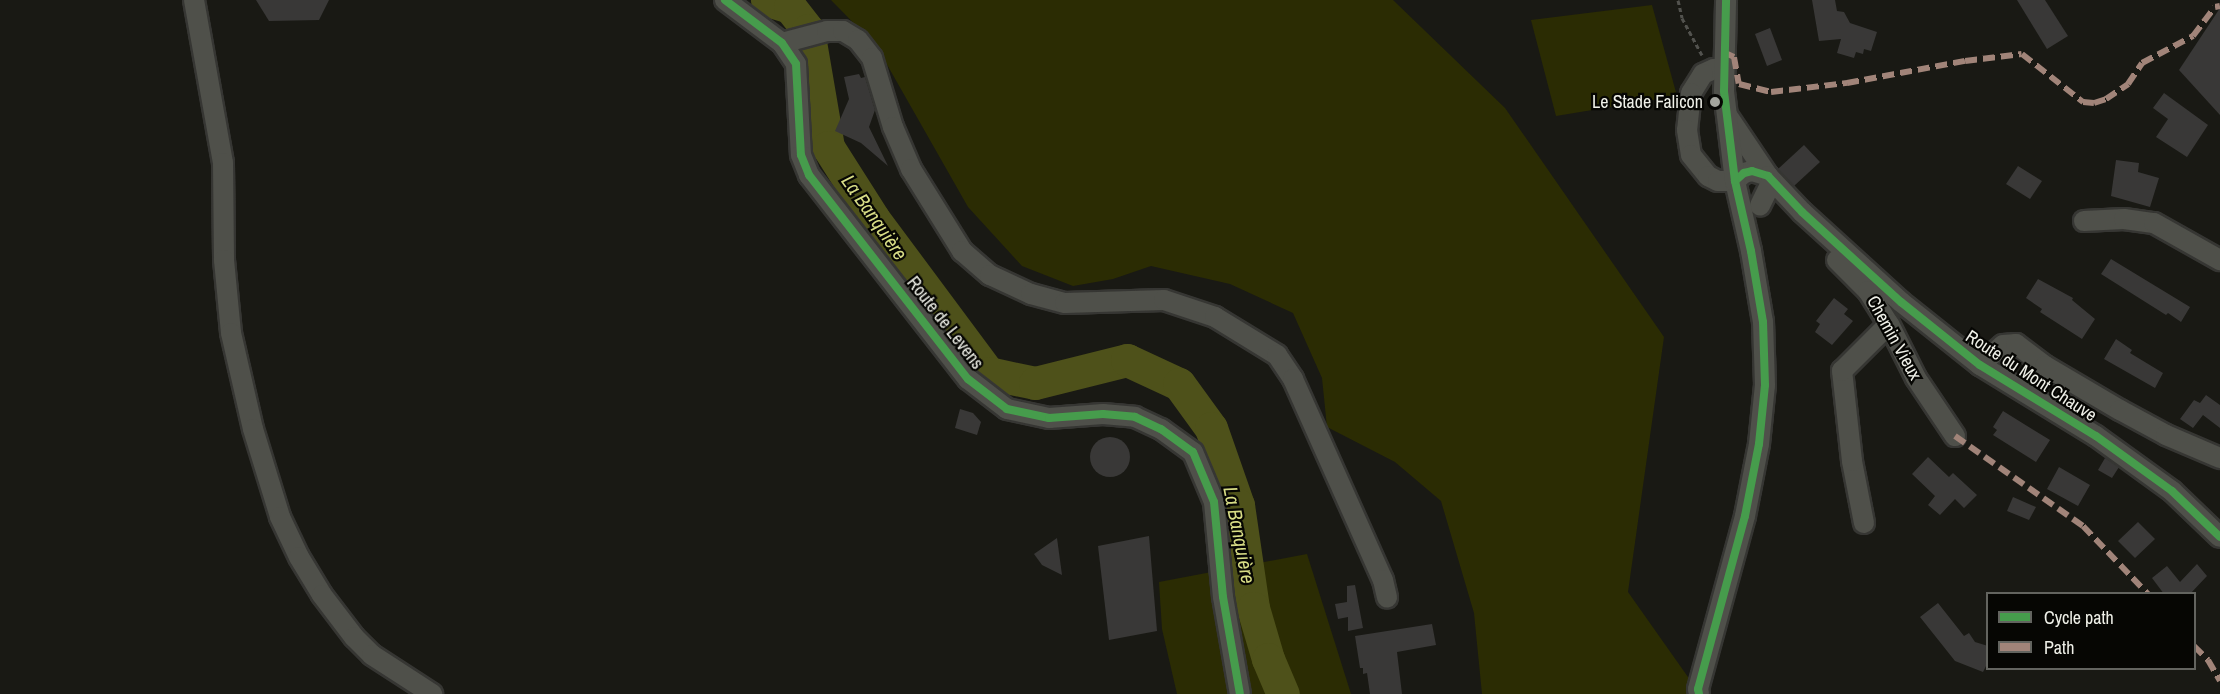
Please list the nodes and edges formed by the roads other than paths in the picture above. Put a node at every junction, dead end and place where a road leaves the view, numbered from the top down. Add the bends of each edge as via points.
1 (194, 0) edge
2 (725, 0) edge
3 (1726, 0) edge
4 (788, 41) junction
5 (1716, 70) junction
6 (1726, 112) junction
7 (1768, 176) junction
8 (1735, 182) junction
9 (1766, 203) junction
10 (1807, 215) junction
11 (2084, 221) dead end
12 (1751, 251) junction
13 (2220, 260) edge
14 (1889, 324) junction
15 (1980, 365) junction
16 (1955, 436) dead end
17 (2220, 458) edge
18 (1864, 523) dead end
19 (2220, 537) edge
20 (1387, 598) dead end
21 (432, 694) edge
22 (1240, 694) edge
23 (1699, 694) edge

1 - 21 street via 223,163 224,260 231,333 253,429 280,517 322,595 354,637 372,655
2 - 4 street, Route de Levens
3 - 5 street
4 - 20 street via 827,31 843,31 858,40 872,58 893,127 911,169 962,251 990,275 1031,294 1065,303 1164,300 1215,317 1277,355 1293,379 1383,580
4 - 22 street, Route de Levens via 796,64 801,155 809,175 968,379 1006,410 1049,418 1103,414 1135,417 1161,429 1193,452 1214,502 1223,597
5 - 6 street
5 - 8 street via 1696,81 1691,93 1687,130 1690,154 1708,176
6 - 7 street, Route du Mont Chauve
6 - 8 street
7 - 8 street via 1752,171
7 - 9 street
7 - 10 street, Route du Mont Chauve
8 - 9 street
8 - 12 street
9 - 10 street
9 - 12 street via 1754,219
10 - 14 street, Chemin Vieux via 1807,227 1814,237 1868,291
10 - 15 street, Route du Mont Chauve via 1901,302
11 - 13 street via 2124,219 2154,223
12 - 23 street via 1763,332 1765,385 1759,444 1745,516
14 - 16 street, Chemin Vieux via 1916,378
14 - 18 street via 1842,371
15 - 17 street via 2003,345 2016,345 2045,366 2166,435
15 - 19 street, Route du Mont Chauve via 2096,436 2172,491

